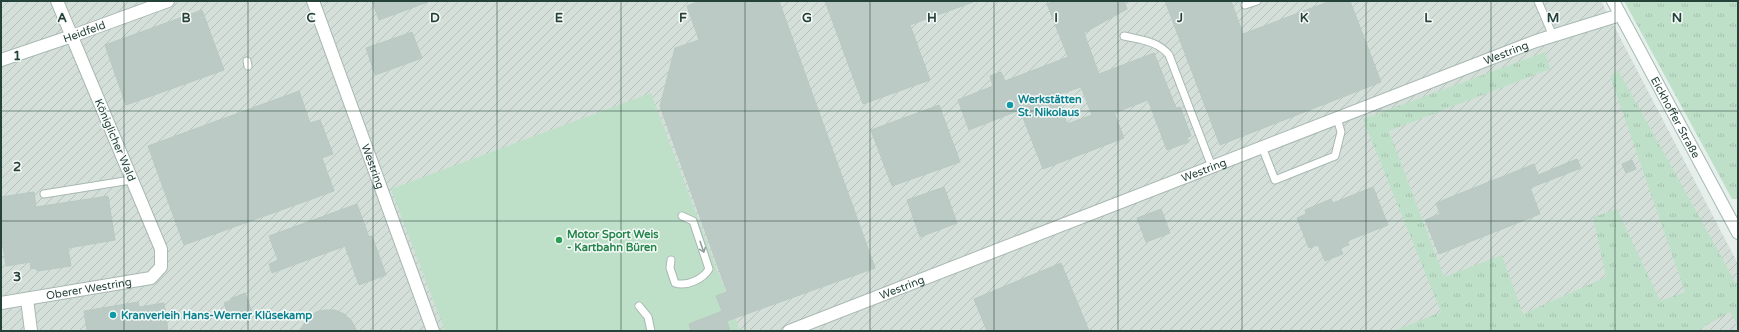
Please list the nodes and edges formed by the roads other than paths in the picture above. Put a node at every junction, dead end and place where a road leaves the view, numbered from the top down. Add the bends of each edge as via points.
1 (57, 1) edge
2 (168, 1) edge
3 (314, 1) edge
4 (1257, 1) edge
5 (1538, 1) edge
6 (1613, 1) edge
7 (1245, 5) dead end
8 (1620, 15) junction
9 (72, 36) junction
10 (1124, 36) dead end
11 (1553, 36) junction
12 (1, 60) edge
13 (1337, 118) junction
14 (1262, 147) junction
15 (1212, 167) junction
16 (131, 180) junction
17 (44, 194) dead end
18 (682, 216) dead end
19 (1738, 234) edge
20 (671, 260) dead end
21 (151, 278) joint
22 (27, 300) junction
23 (1, 304) edge
24 (639, 306) dead end
25 (31, 331) edge
26 (432, 331) edge
27 (651, 331) edge
28 (789, 331) edge

1 - 9 street, Königlicher Wald
2 - 9 street, Heidfeld
3 - 26 street, Westring
4 - 7 lane
5 - 11 lane
6 - 8 street, Eickhoffer Straße
8 - 11 street, Westring
8 - 19 street, Eickhoffer Straße
9 - 12 street, Heidfeld
9 - 16 street, Königlicher Wald
10 - 15 lane via 1153,43 1169,56
11 - 13 street, Westring
13 - 14 street, Westring
13 - 14 lane via 1341,132 1336,156 1275,180
14 - 15 street, Westring
15 - 28 street, Westring
16 - 17 lane
16 - 21 street, Königlicher Wald via 161,249 161,267
18 -> 20 lane via 693,221 710,269 704,277 681,285 675,283 670,268
21 - 22 street, Oberer Westring
22 - 23 street, Oberer Westring
22 - 25 street
24 - 27 lane via 648,317

